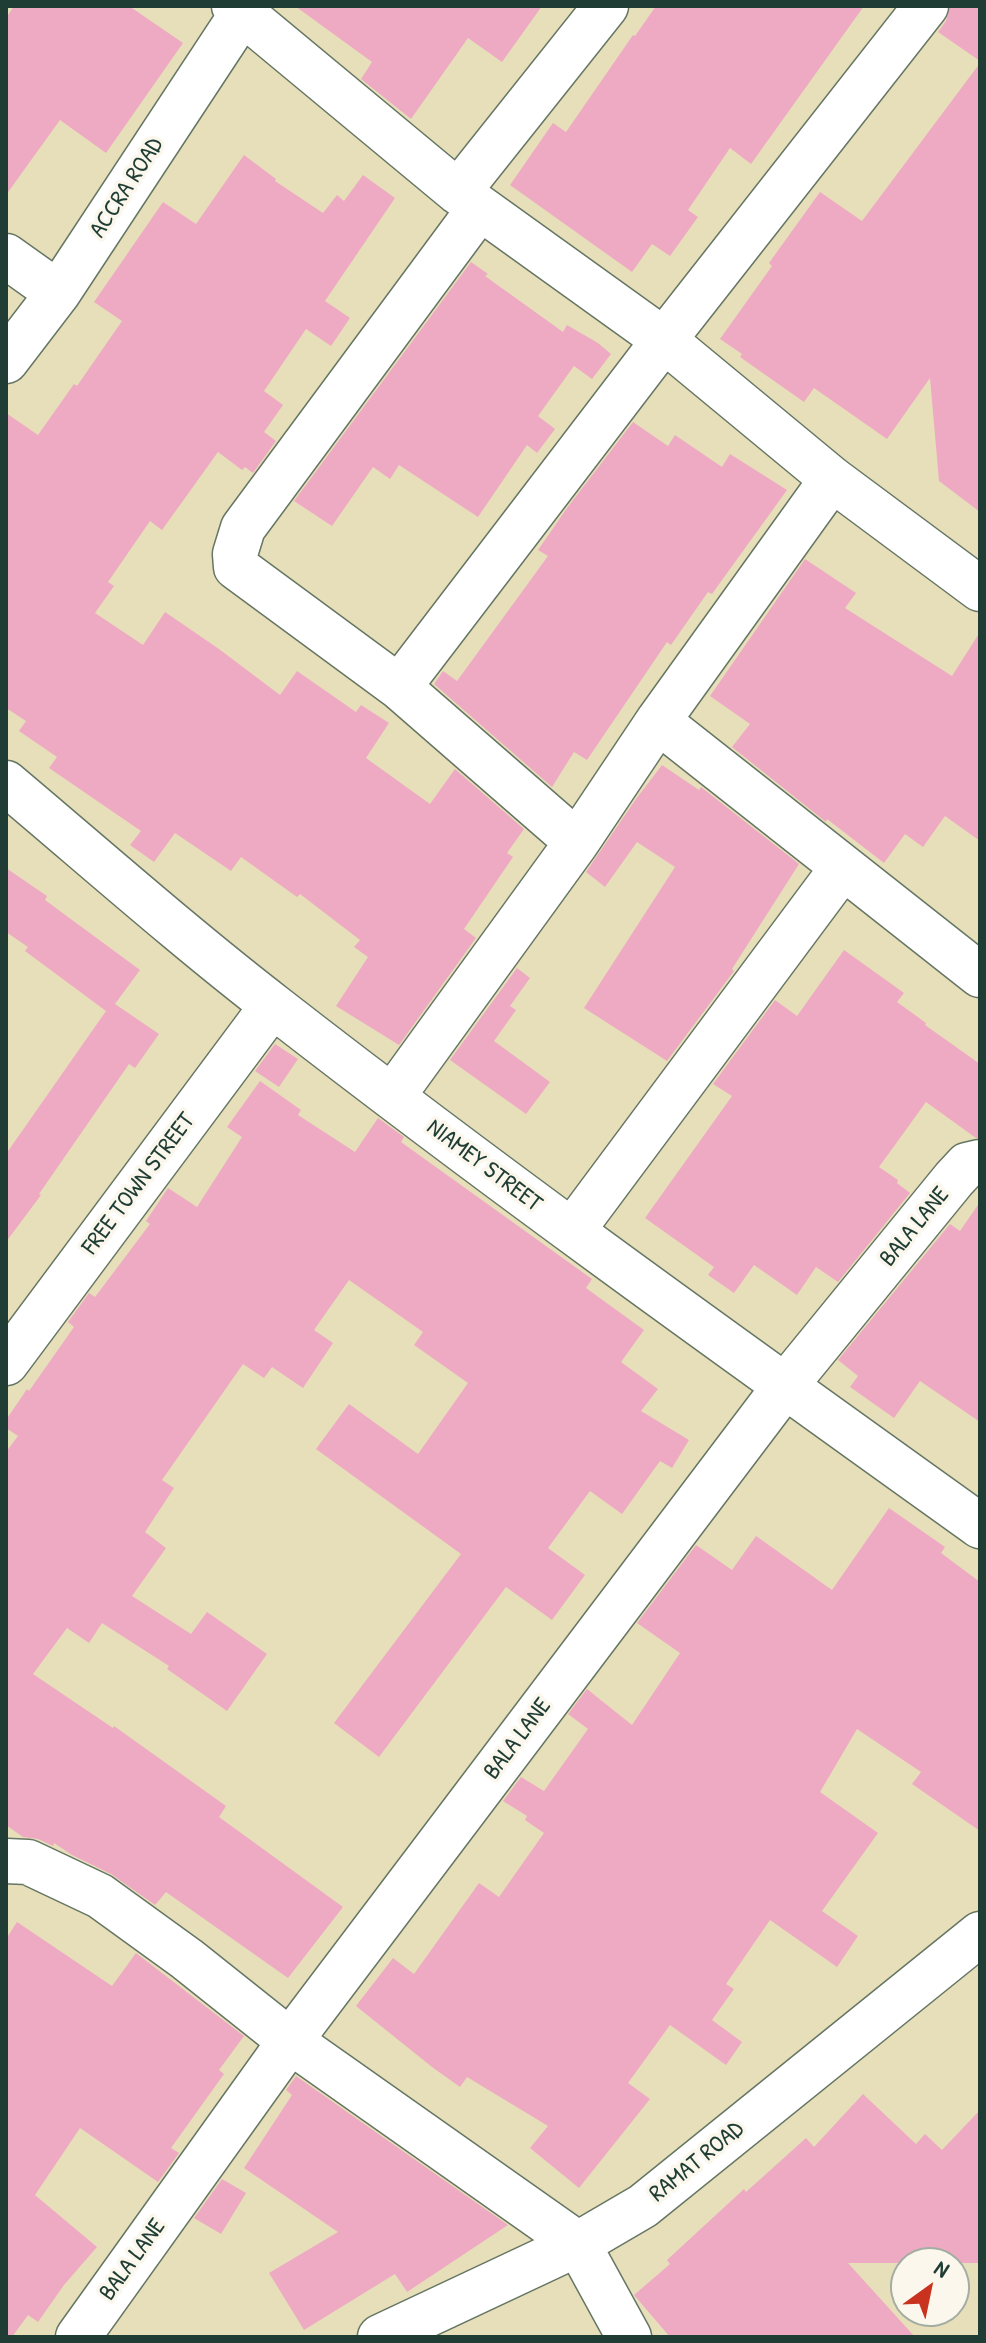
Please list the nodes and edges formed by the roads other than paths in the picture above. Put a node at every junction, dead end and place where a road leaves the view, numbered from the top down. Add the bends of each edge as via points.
1 (606, 6) edge
2 (926, 6) edge
3 (241, 8) edge
4 (469, 200) junction
5 (6, 256) edge
6 (58, 293) junction
7 (664, 340) junction
8 (6, 361) edge
9 (832, 479) junction
10 (980, 589) edge
11 (399, 687) junction
12 (658, 721) junction
13 (6, 783) edge
14 (577, 842) junction
15 (843, 867) junction
16 (980, 975) edge
17 (272, 1006) junction
18 (392, 1097) junction
19 (980, 1162) edge
20 (572, 1231) junction
21 (6, 1363) edge
22 (785, 1386) junction
23 (980, 1526) edge
24 (6, 1861) edge
25 (980, 1934) edge
26 (290, 2041) junction
27 (578, 2244) junction
28 (78, 2337) edge
29 (380, 2337) edge
30 (629, 2337) edge

1 - 4 street
2 - 7 street
3 - 4 street
3 - 6 street, ACCRA ROAD
4 - 7 street
4 - 11 street via 243,528 235,554 236,567
5 - 6 street
6 - 8 street, ACCRA ROAD
7 - 9 street
7 - 11 street
9 - 10 street
9 - 12 street
11 - 14 street
12 - 14 street
12 - 15 street
13 - 17 street, NIAMEY STREET
14 - 18 street
15 - 16 street
15 - 20 street
17 - 18 street, NIAMEY STREET
17 - 21 street, FREE TOWN STREET
18 - 20 street, NIAMEY STREET
19 - 22 street, BALA LANE via 967,1165 954,1179
20 - 22 street, NIAMEY STREET
22 - 23 street, NIAMEY STREET
22 - 26 street, BALA LANE
24 - 26 street via 28,1862 100,1896
25 - 27 street, RAMAT ROAD via 643,2206
26 - 27 street
26 - 28 street, BALA LANE
27 - 29 street, RAMAT ROAD
27 - 30 street

